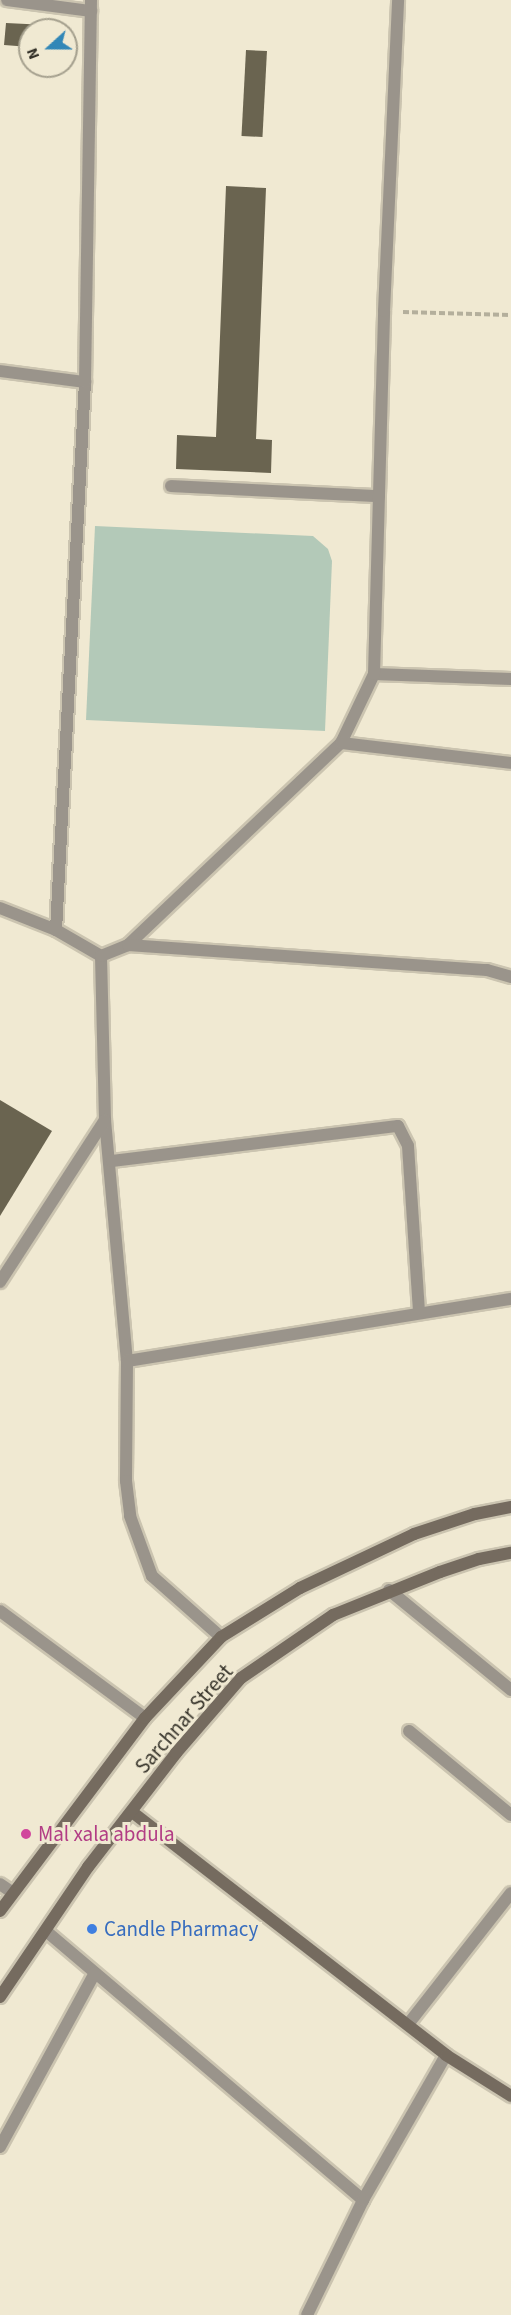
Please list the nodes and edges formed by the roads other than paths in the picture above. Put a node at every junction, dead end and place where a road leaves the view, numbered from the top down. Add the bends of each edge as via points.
1 (7, 0) edge
2 (398, 0) edge
3 (91, 6) edge
4 (0, 370) edge
5 (85, 382) junction
6 (171, 486) dead end
7 (379, 496) junction
8 (374, 674) junction
9 (511, 679) edge
10 (341, 743) junction
11 (511, 763) edge
12 (0, 908) edge
13 (56, 930) junction
14 (128, 945) junction
15 (101, 956) junction
16 (511, 977) edge
17 (105, 1120) junction
18 (112, 1161) junction
19 (0, 1282) edge
20 (511, 1299) edge
21 (419, 1312) junction
22 (127, 1360) junction
23 (511, 1507) edge
24 (511, 1553) edge
25 (389, 1590) junction
26 (0, 1611) edge
27 (221, 1637) junction
28 (511, 1690) edge
29 (145, 1718) junction
30 (409, 1731) dead end
31 (132, 1812) junction
32 (511, 1815) edge
33 (0, 1884) edge
34 (12, 1892) junction
35 (511, 1893) edge
36 (0, 1911) edge
37 (46, 1931) junction
38 (95, 1972) junction
39 (0, 1997) edge
40 (409, 2023) junction
41 (446, 2055) junction
42 (511, 2096) edge
43 (0, 2147) edge
44 (363, 2200) junction
45 (307, 2315) edge

1 - 3 street
2 - 7 street
3 - 5 street
4 - 5 street
5 - 13 street
6 - 7 street
7 - 8 street
8 - 9 street
8 - 10 street
10 - 11 street
10 - 14 street
12 - 13 street
13 - 15 street
14 - 15 street
14 - 16 street via 486,970
15 - 17 street
17 - 18 street
17 - 19 street
18 - 21 street via 398,1126 408,1146
18 - 22 street
20 - 21 street
21 - 22 street
22 - 27 street via 126,1481 139,1548 152,1576
23 - 27 street, Sarchnar Street via 414,1534 300,1587
24 - 25 street, Sarchnar Street via 478,1559
25 - 28 street
25 - 31 street, Sarchnar Street via 333,1615 241,1678 176,1753
26 - 29 street
27 - 29 street, Sarchnar Street
29 - 34 street, Sarchnar Street
30 - 32 street
31 - 37 street, Sarchnar Street
31 - 40 street
33 - 34 street
34 - 36 street, Sarchnar Street
35 - 40 street
37 - 38 street
37 - 39 street, Sarchnar Street
38 - 43 street
38 - 44 street
40 - 41 street
41 - 42 street
41 - 44 street
44 - 45 street

